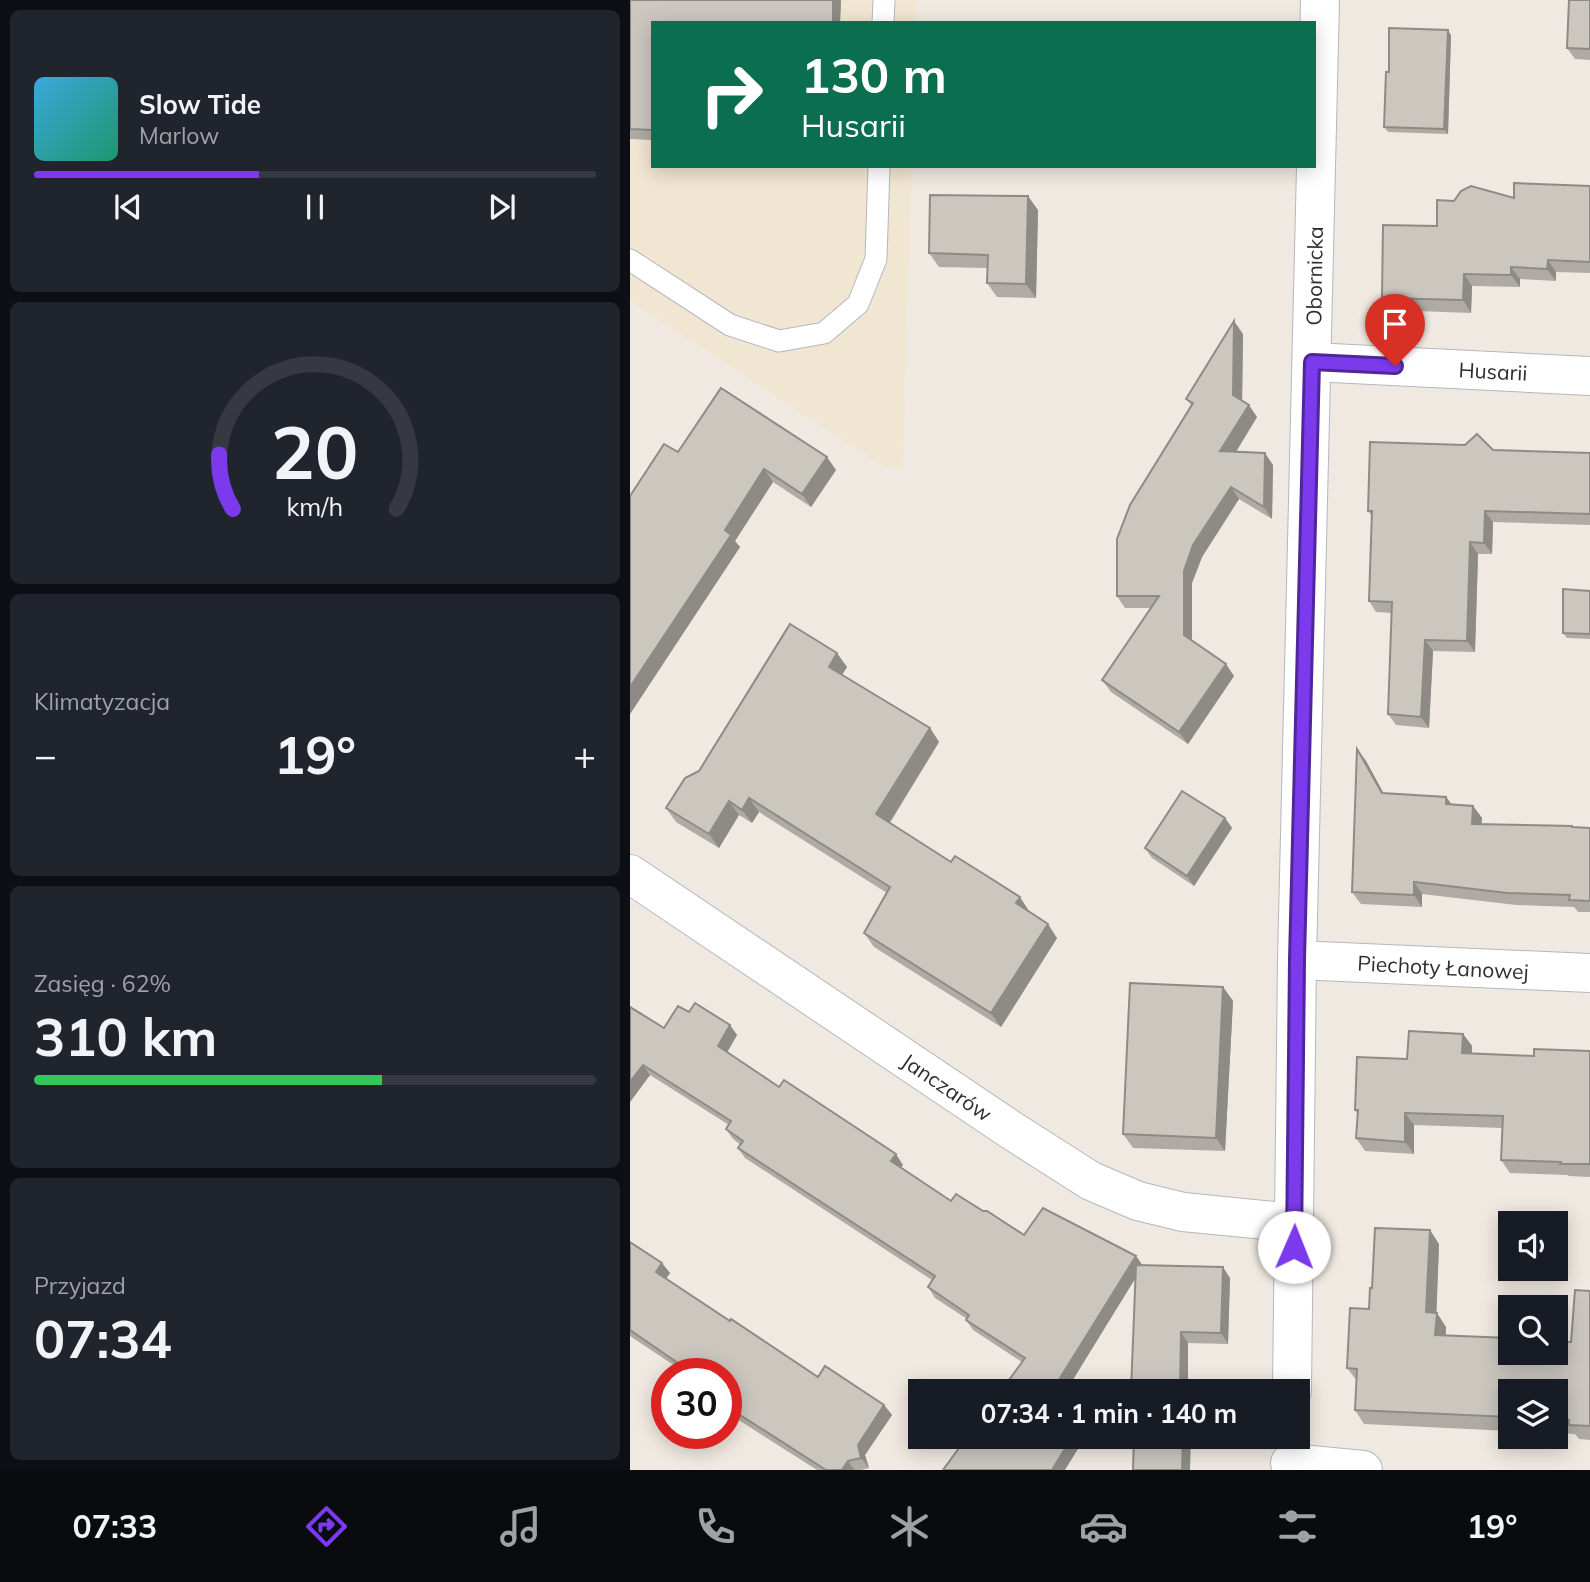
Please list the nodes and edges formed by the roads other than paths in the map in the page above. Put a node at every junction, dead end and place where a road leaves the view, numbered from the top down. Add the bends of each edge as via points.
1 (884, 0) edge
2 (1320, 0) edge
3 (883, 21) edge
4 (879, 168) edge
5 (630, 260) edge
6 (1312, 362) junction
7 (1590, 376) edge
8 (630, 874) edge
9 (1297, 960) junction
10 (1590, 973) edge
11 (1294, 1223) junction
12 (1292, 1379) edge
13 (1290, 1456) edge
14 (1363, 1470) edge

1 - 3 lane
2 - 6 street, Obornicka
4 - 5 lane via 876,259 859,304 824,333 779,341 730,325
6 - 7 street, Husarii
6 - 9 street, Obornicka
8 - 11 street, Janczarów via 1091,1181 1138,1201 1183,1212
9 - 10 street, Piechoty Łanowej
9 - 11 street, Obornicka
11 - 12 street, Obornicka
13 - 14 street

